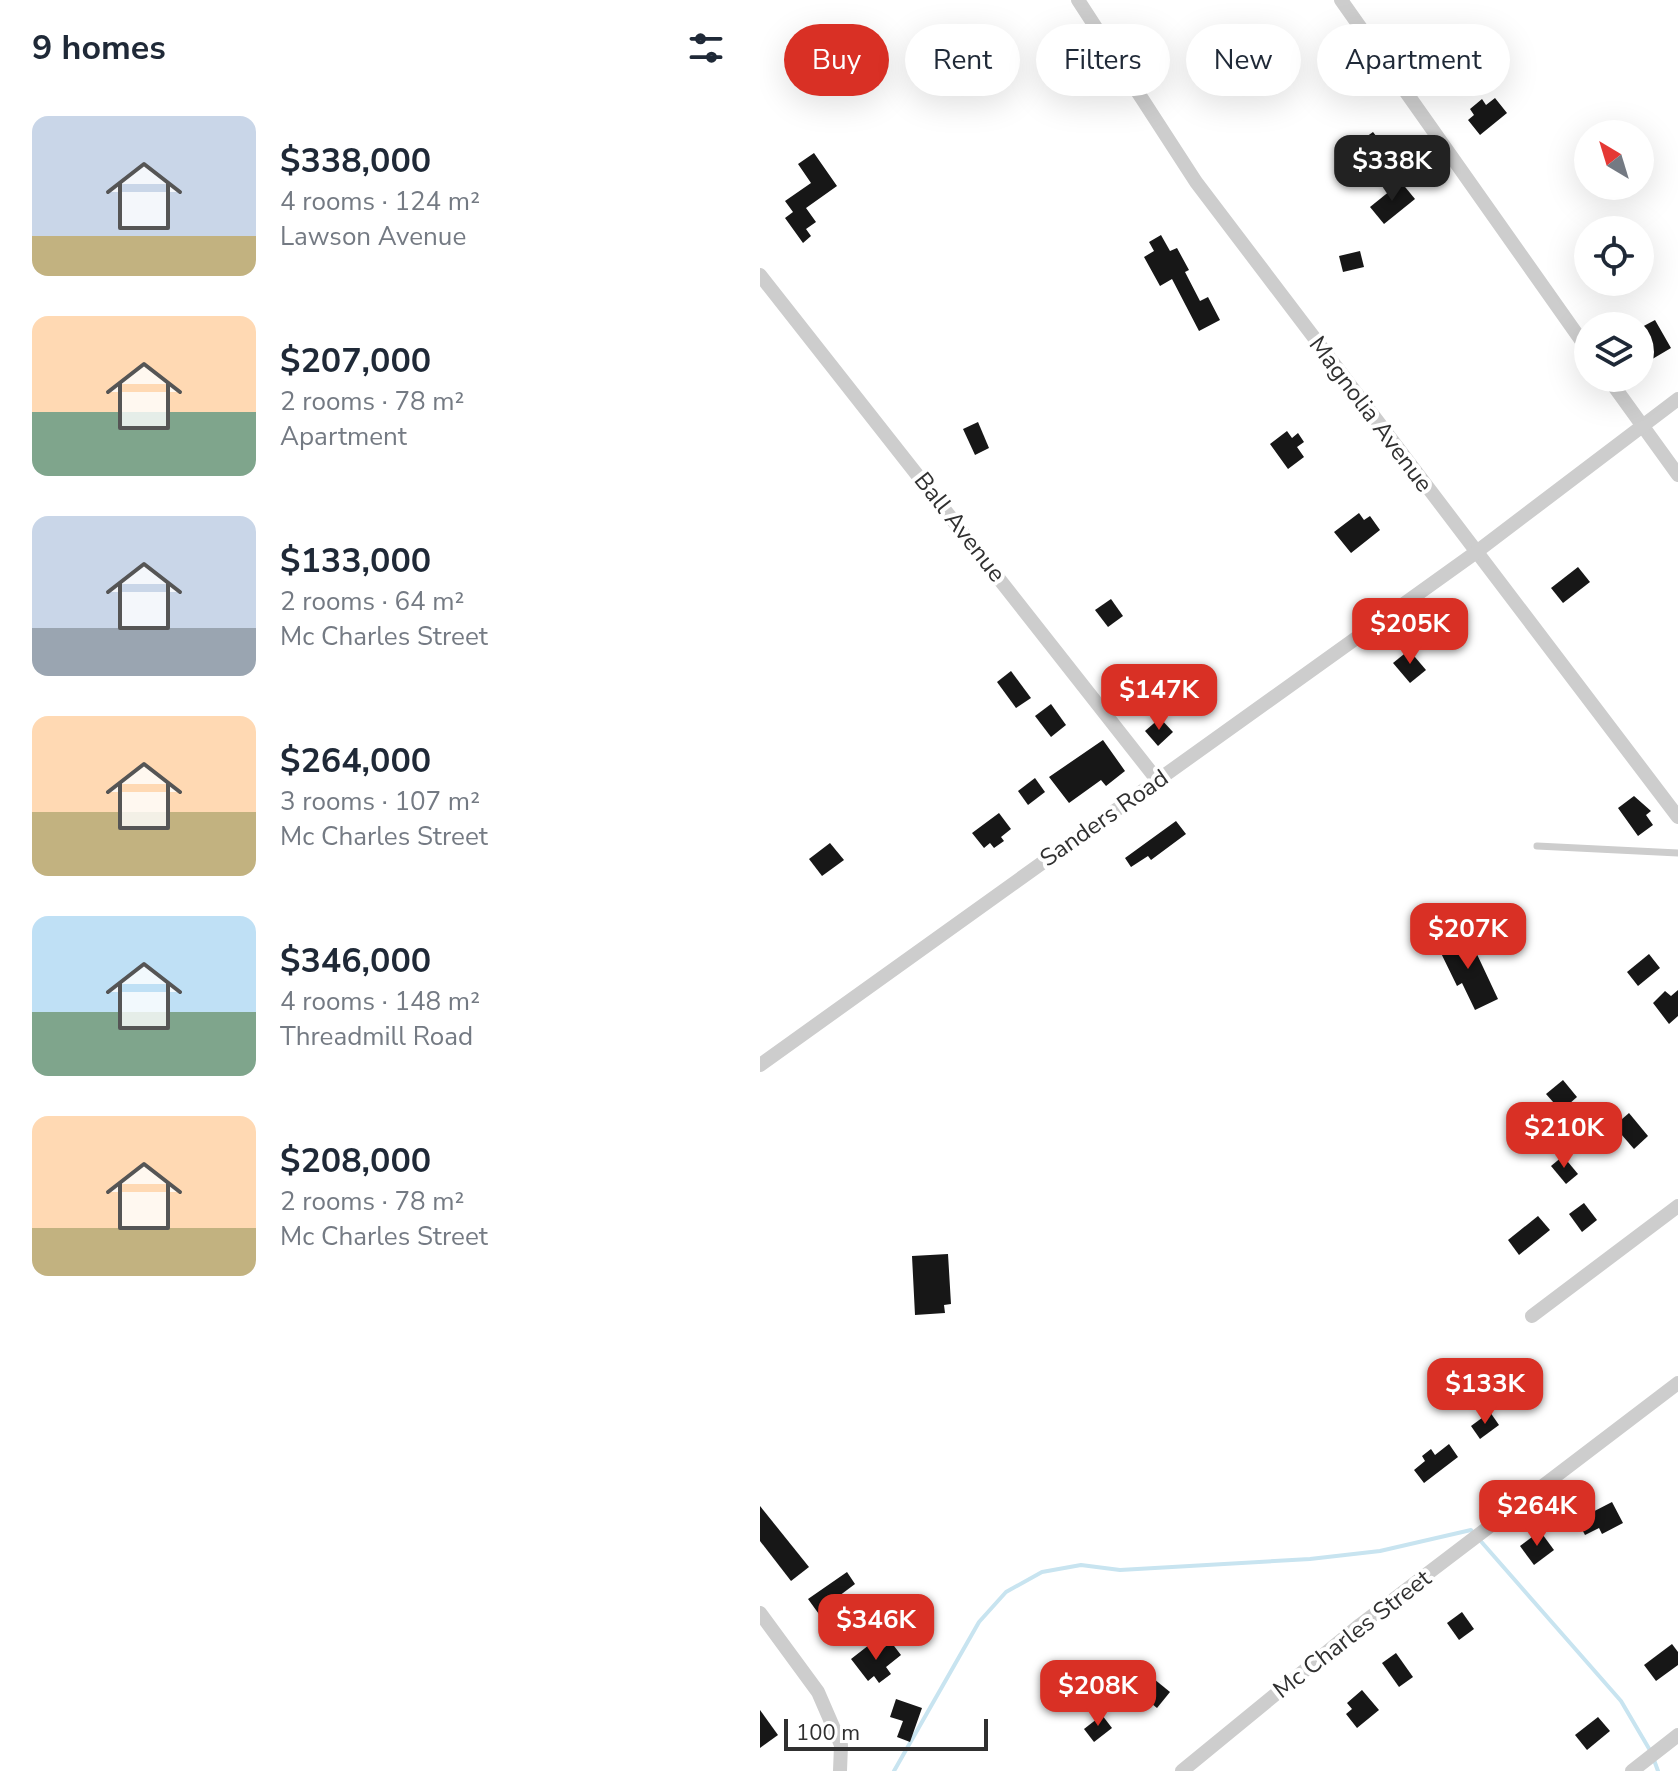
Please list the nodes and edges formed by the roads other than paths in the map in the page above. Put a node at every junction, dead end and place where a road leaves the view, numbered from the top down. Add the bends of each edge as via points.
1 (1078, 0) edge
2 (1341, 0) edge
3 (760, 275) edge
4 (1574, 330) edge
5 (1618, 392) edge
6 (1678, 399) edge
7 (1642, 426) junction
8 (1678, 475) edge
9 (1475, 553) junction
10 (1158, 781) junction
11 (1678, 817) edge
12 (1537, 846) dead end
13 (1678, 853) edge
14 (760, 1065) edge
15 (1678, 1206) edge
16 (1532, 1316) dead end
17 (1678, 1383) edge
18 (760, 1613) edge
19 (1678, 1735) edge
20 (840, 1771) edge
21 (1182, 1771) edge
22 (1632, 1771) edge

1 - 9 street, Magnolia Avenue via 1196,182
2 - 4 street
3 - 10 street, Ball Avenue
5 - 7 street
6 - 7 street, Sanders Road
7 - 8 street
7 - 9 street, Sanders Road
9 - 10 street, Sanders Road
9 - 11 street, Magnolia Avenue
10 - 14 street, Sanders Road
12 - 13 lane
15 - 16 street
17 - 21 street, Mc Charles Street via 1360,1625
18 - 20 street via 818,1692 841,1745
19 - 22 street

